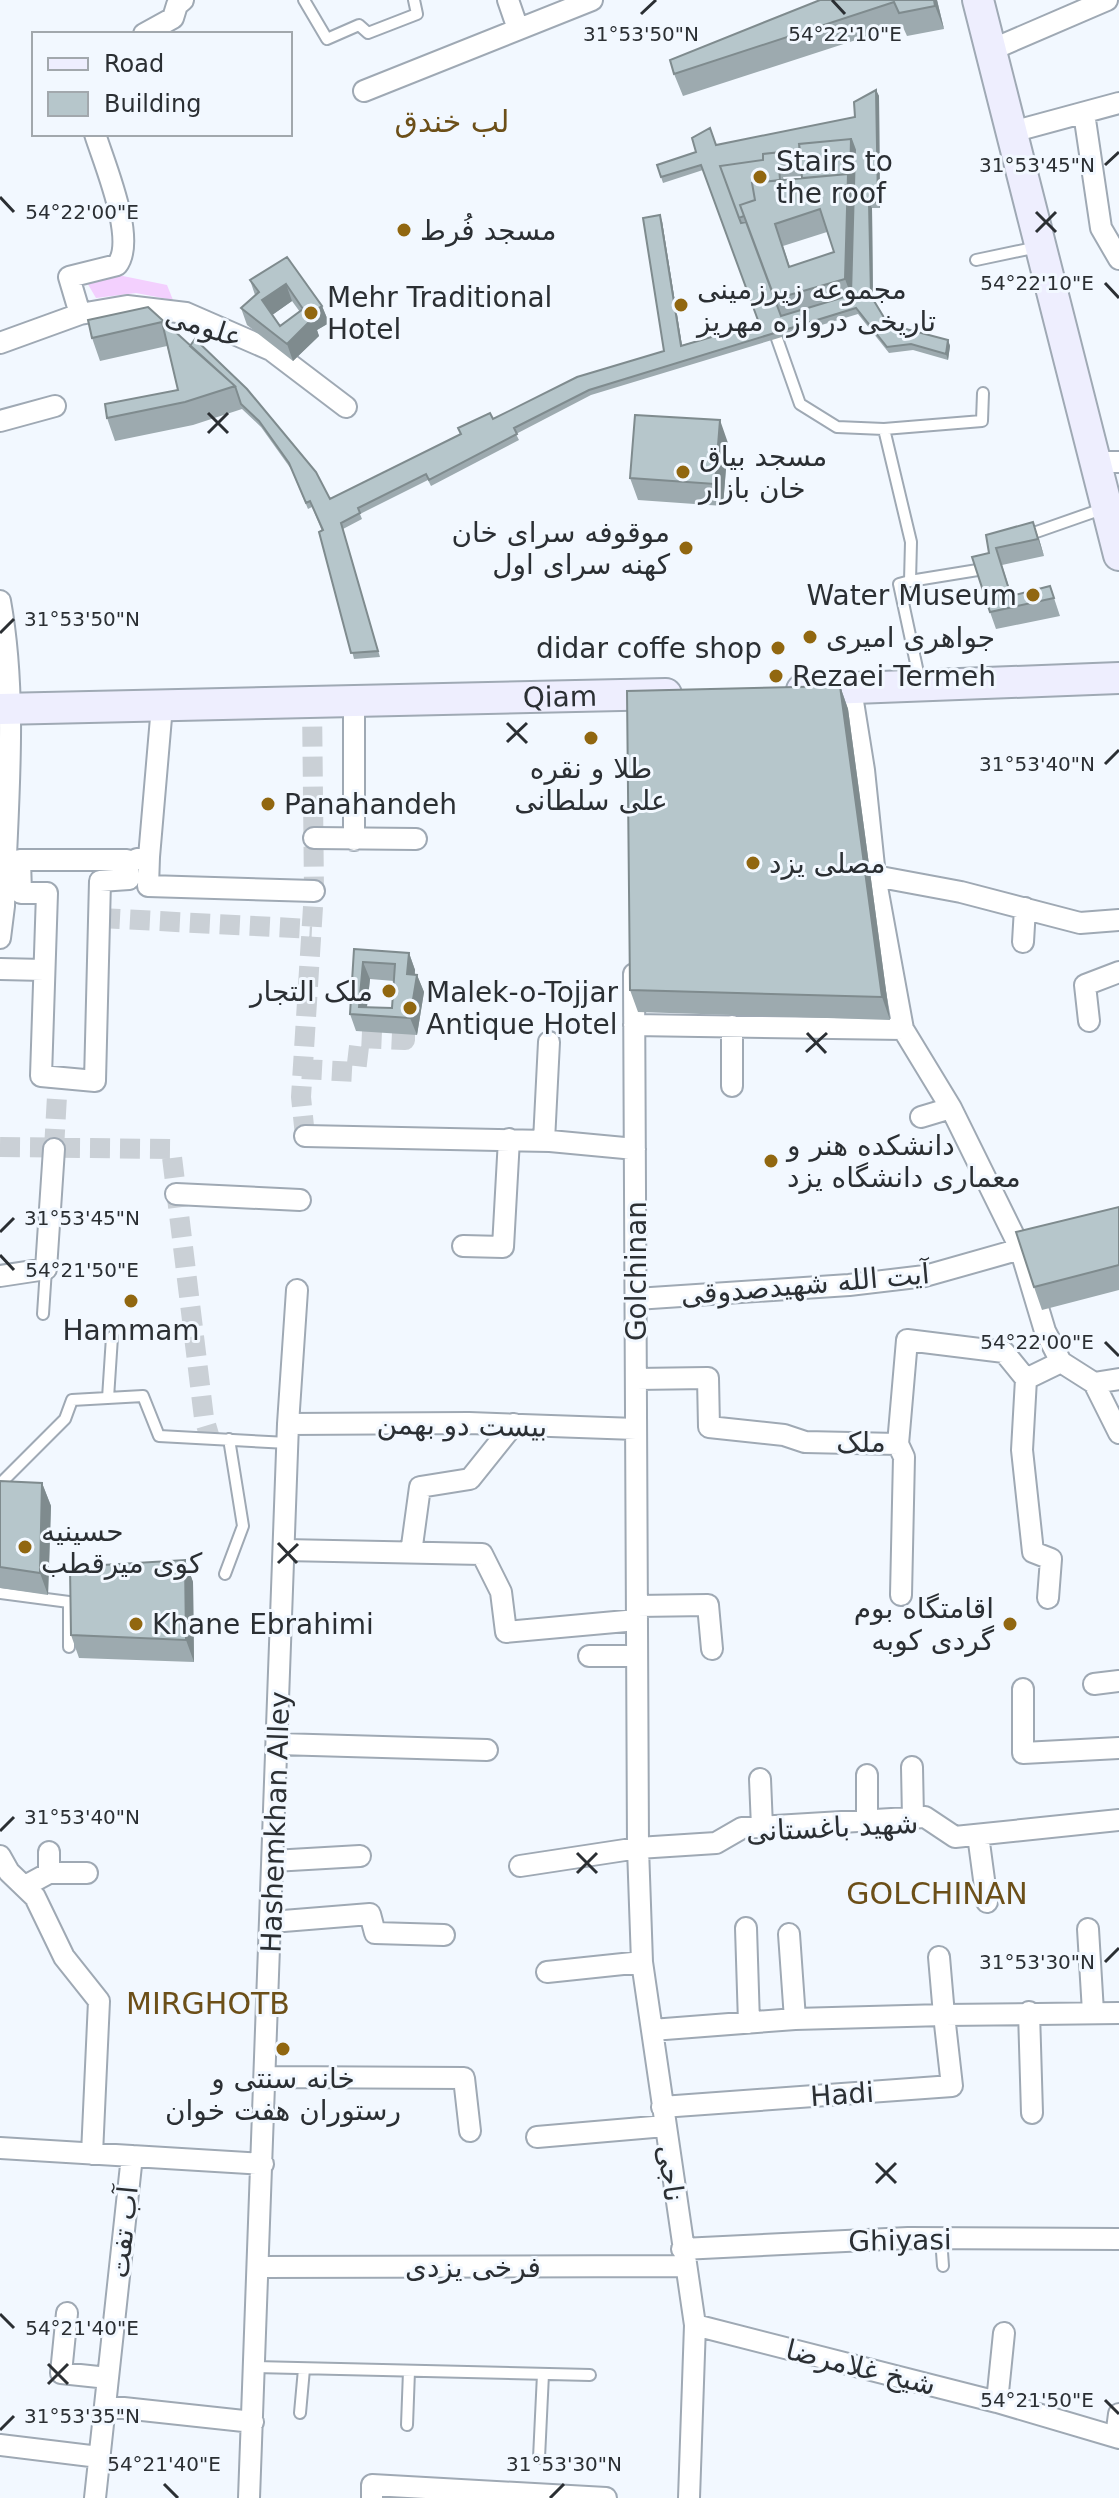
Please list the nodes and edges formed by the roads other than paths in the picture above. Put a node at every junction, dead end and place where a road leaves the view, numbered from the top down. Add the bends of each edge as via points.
1 (183, 0) edge
2 (304, 0) edge
3 (414, 0) edge
4 (508, 0) edge
5 (592, 0) edge
6 (978, 0) edge
7 (1107, 0) edge
8 (518, 29) junction
9 (148, 32) edge
10 (991, 50) junction
11 (364, 91) dead end
12 (1119, 103) edge
13 (1084, 113) junction
14 (1012, 132) junction
15 (96, 136) edge
16 (1040, 246) junction
17 (1119, 259) edge
18 (976, 260) dead end
19 (149, 309) junction
20 (80, 314) junction
21 (170, 328) edge
22 (775, 333) edge
23 (0, 343) edge
24 (983, 393) dead end
25 (55, 406) dead end
26 (346, 407) dead end
27 (0, 421) edge
28 (884, 429) junction
29 (1107, 462) edge
30 (1107, 508) junction
31 (1019, 538) edge
32 (1119, 555) edge
33 (992, 558) edge
34 (910, 581) junction
35 (0, 601) edge
36 (1119, 678) edge
37 (921, 686) junction
38 (851, 689) junction
39 (775, 691) edge
40 (699, 693) edge
41 (354, 701) junction
42 (162, 706) junction
43 (5, 709) edge
44 (314, 838) dead end
45 (416, 839) dead end
46 (354, 840) junction
47 (149, 857) junction
48 (127, 860) junction
49 (13, 865) junction
50 (875, 876) junction
51 (314, 891) dead end
52 (1025, 908) junction
53 (1118, 926) edge
54 (0, 938) edge
55 (1023, 942) dead end
56 (634, 957) edge
57 (0, 969) edge
58 (44, 970) junction
59 (1119, 972) edge
60 (1089, 1021) dead end
61 (634, 1025) junction
62 (732, 1026) junction
63 (903, 1029) junction
64 (549, 1042) dead end
65 (732, 1086) dead end
66 (951, 1108) junction
67 (921, 1117) dead end
68 (305, 1136) dead end
69 (509, 1139) junction
70 (544, 1141) junction
71 (54, 1149) tunnel mouth
72 (635, 1149) junction
73 (176, 1194) dead end
74 (300, 1200) dead end
75 (1048, 1242) edge
76 (463, 1246) dead end
77 (1020, 1248) junction
78 (46, 1269) junction
79 (0, 1276) edge
80 (297, 1290) dead end
81 (636, 1299) junction
82 (43, 1314) dead end
83 (112, 1337) dead end
84 (1061, 1362) junction
85 (636, 1379) junction
86 (1026, 1379) junction
87 (1119, 1379) edge
88 (1094, 1383) junction
89 (108, 1398) junction
90 (514, 1424) junction
91 (636, 1429) junction
92 (288, 1433) junction
93 (1119, 1433) edge
94 (229, 1439) junction
95 (898, 1444) junction
96 (0, 1484) edge
97 (284, 1550) junction
98 (411, 1553) junction
99 (225, 1574) dead end
100 (0, 1593) edge
101 (901, 1595) dead end
102 (1048, 1598) dead end
103 (637, 1613) junction
104 (69, 1647) edge
105 (712, 1649) dead end
106 (589, 1656) dead end
107 (637, 1656) junction
108 (1119, 1681) edge
109 (1094, 1684) dead end
110 (1023, 1689) dead end
111 (278, 1744) junction
112 (1119, 1748) edge
113 (487, 1750) dead end
114 (912, 1767) dead end
115 (867, 1775) dead end
116 (760, 1779) dead end
117 (913, 1818) junction
118 (1119, 1820) edge
119 (867, 1821) junction
120 (762, 1827) junction
121 (978, 1835) junction
122 (638, 1848) junction
123 (49, 1852) dead end
124 (0, 1856) edge
125 (360, 1856) dead end
126 (273, 1861) junction
127 (520, 1866) dead end
128 (49, 1873) junction
129 (87, 1873) dead end
130 (25, 1886) junction
131 (987, 1902) dead end
132 (271, 1922) junction
133 (746, 1928) dead end
134 (1088, 1929) dead end
135 (789, 1934) dead end
136 (444, 1935) dead end
137 (939, 1957) dead end
138 (642, 1962) junction
139 (547, 1972) dead end
140 (1029, 2012) junction
141 (1093, 2012) junction
142 (1119, 2013) edge
143 (944, 2015) junction
144 (795, 2019) junction
145 (749, 2023) junction
146 (652, 2030) junction
147 (266, 2077) junction
148 (1032, 2113) dead end
149 (663, 2117) junction
150 (470, 2131) dead end
151 (537, 2137) dead end
152 (0, 2148) edge
153 (92, 2154) junction
154 (132, 2156) junction
155 (263, 2164) junction
156 (941, 2238) junction
157 (1119, 2239) edge
158 (684, 2258) junction
159 (943, 2266) dead end
160 (259, 2267) junction
161 (67, 2313) dead end
162 (695, 2325) junction
163 (1004, 2333) dead end
164 (255, 2367) junction
165 (304, 2369) junction
166 (409, 2371) junction
167 (543, 2374) junction
168 (590, 2375) dead end
169 (108, 2378) junction
170 (997, 2402) junction
171 (105, 2406) junction
172 (300, 2413) dead end
173 (1119, 2414) edge
174 (253, 2422) junction
175 (407, 2425) dead end
176 (1118, 2438) edge
177 (0, 2445) edge
178 (99, 2457) junction
179 (539, 2458) dead end
180 (95, 2498) edge
181 (249, 2498) edge
182 (372, 2498) edge
183 (606, 2498) edge
184 (689, 2498) edge

1 - 9 street via 173,18
2 - 3 lane via 327,39 359,25 367,34 417,14
4 - 8 street
5 - 8 street
6 - 10 main road
7 - 10 street
8 - 11 street
10 - 14 main road
12 - 13 street
13 - 14 street
13 - 17 street via 1101,228
14 - 16 main road
15 - 20 street via 124,241 117,265 69,277
16 - 18 lane
16 - 29 main road
19 - 20 street, علومی via 127,306
19 - 21 street
19 - 26 street, علومی via 186,313 271,350
20 - 23 street, علومی
22 - 28 lane via 800,404 837,427
24 - 28 lane via 982,421
25 - 27 street
28 - 34 lane via 911,542
29 - 30 main road
30 - 31 lane
30 - 32 main road
33 - 34 lane via 993,568
34 - 37 lane via 899,584
35 - 43 street via 6,636
36 - 37 main road
37 - 38 main road
38 - 39 main road
38 - 50 street
40 - 41 main road, Qiam via 633,702
41 - 42 main road, Qiam
41 - 46 street
42 - 43 main road, Qiam
42 - 47 street
43 - 49 street
44 - 46 street
45 - 46 street
47 - 48 street
47 - 51 street via 148,886
48 - 49 street via 20,860
48 - 58 street via 129,879 100,881 95,1081 41,1076
49 - 54 street
49 - 58 street via 21,893 47,893
50 - 52 street
50 - 63 street
52 - 53 street via 1080,923
52 - 55 street
56 - 61 street, Golchinan
57 - 58 street
59 - 60 street via 1085,985
61 - 62 street
61 - 72 street, Golchinan
62 - 63 street
62 - 65 street
63 - 66 street
64 - 70 street
66 - 67 street
66 - 77 street
68 - 69 street
69 - 70 street
69 - 76 street via 503,1247
70 - 72 street
71 - 78 street
72 - 81 street, Golchinan
73 - 74 street
75 - 77 street, آیت الله شهیدصدوقی
77 - 81 street, آیت الله شهیدصدوقی via 925,1276
77 - 84 street via 1045,1331
78 - 79 street
78 - 82 lane
80 - 92 street, Hashemkhan Alley
81 - 85 street, Golchinan
83 - 89 lane
84 - 86 street
84 - 88 street
85 - 91 street, Golchinan
85 - 95 street, ملک via 708,1378 709,1427 805,1442
86 - 95 street, ملک via 1004,1352 907,1340
86 - 102 street via 1022,1450 1033,1552 1051,1559
87 - 88 street
88 - 93 street
89 - 94 lane via 143,1396 159,1436
89 - 96 lane via 72,1400 65,1419
90 - 91 street, بیست دو بهمن
90 - 92 street, بیست دو بهمن
90 - 98 street via 470,1479 420,1487
91 - 103 street, Golchinan
92 - 94 lane
92 - 97 street, Hashemkhan Alley
94 - 99 lane via 243,1526
95 - 101 street via 904,1457
97 - 98 street
97 - 111 street, Hashemkhan Alley
98 - 103 street via 482,1554 501,1592 506,1632
100 - 104 lane via 69,1602
103 - 105 street via 708,1605
103 - 107 street, Golchinan
106 - 107 street
107 - 122 street, Golchinan
108 - 109 street
110 - 112 street via 1023,1753
111 - 113 street
111 - 126 street, Hashemkhan Alley
114 - 117 street
115 - 119 street
116 - 120 street
117 - 119 street, شهید باغستانی
117 - 121 street, شهید باغستانی via 925,1817 955,1837
118 - 121 street, شهید باغستانی
119 - 120 street, شهید باغستانی
120 - 122 street, شهید باغستانی via 742,1828 716,1843
121 - 131 street
122 - 127 street, شهید باغستانی
122 - 138 street, ناجی
123 - 128 street
124 - 130 street
125 - 126 street
126 - 132 street, Hashemkhan Alley
128 - 129 street
128 - 130 street
130 - 153 street via 64,1957 99,2001
132 - 136 street via 370,1914 375,1933
132 - 147 street, Hashemkhan Alley
133 - 145 street
134 - 141 street
135 - 144 street
137 - 143 street
138 - 139 street
138 - 146 street, ناجی
140 - 141 street
140 - 143 street
140 - 148 street
141 - 142 street
143 - 144 street
143 - 149 street, Hadi via 952,2086
144 - 145 street
145 - 146 street
146 - 149 street, ناجی
147 - 150 street via 464,2078
147 - 155 street, Hashemkhan Alley
149 - 151 street
149 - 158 street, ناجی
152 - 153 street
153 - 154 street
154 - 155 street
154 - 169 street, آب تفت
155 - 160 street, Hashemkhan Alley
156 - 157 street, Ghiyasi
156 - 158 street, Ghiyasi
156 - 159 lane
158 - 160 street, فرخی یزدی
158 - 162 street, ناجی
160 - 164 street, Hashemkhan Alley
161 - 169 street via 61,2373
162 - 170 street, شیخ غلامرضا
162 - 184 street, ناجی
163 - 170 street
164 - 165 lane
164 - 174 street, Hashemkhan Alley
165 - 166 lane
165 - 172 lane
166 - 167 lane
166 - 175 lane
167 - 168 lane
167 - 179 lane
169 - 171 street, آب تفت
170 - 176 street, شیخ غلامرضا
171 - 174 street
171 - 178 street, آب تفت
173 - 176 street
174 - 181 street, Hashemkhan Alley
177 - 178 street
178 - 180 street, آب تفت
182 - 183 street via 372,2485

